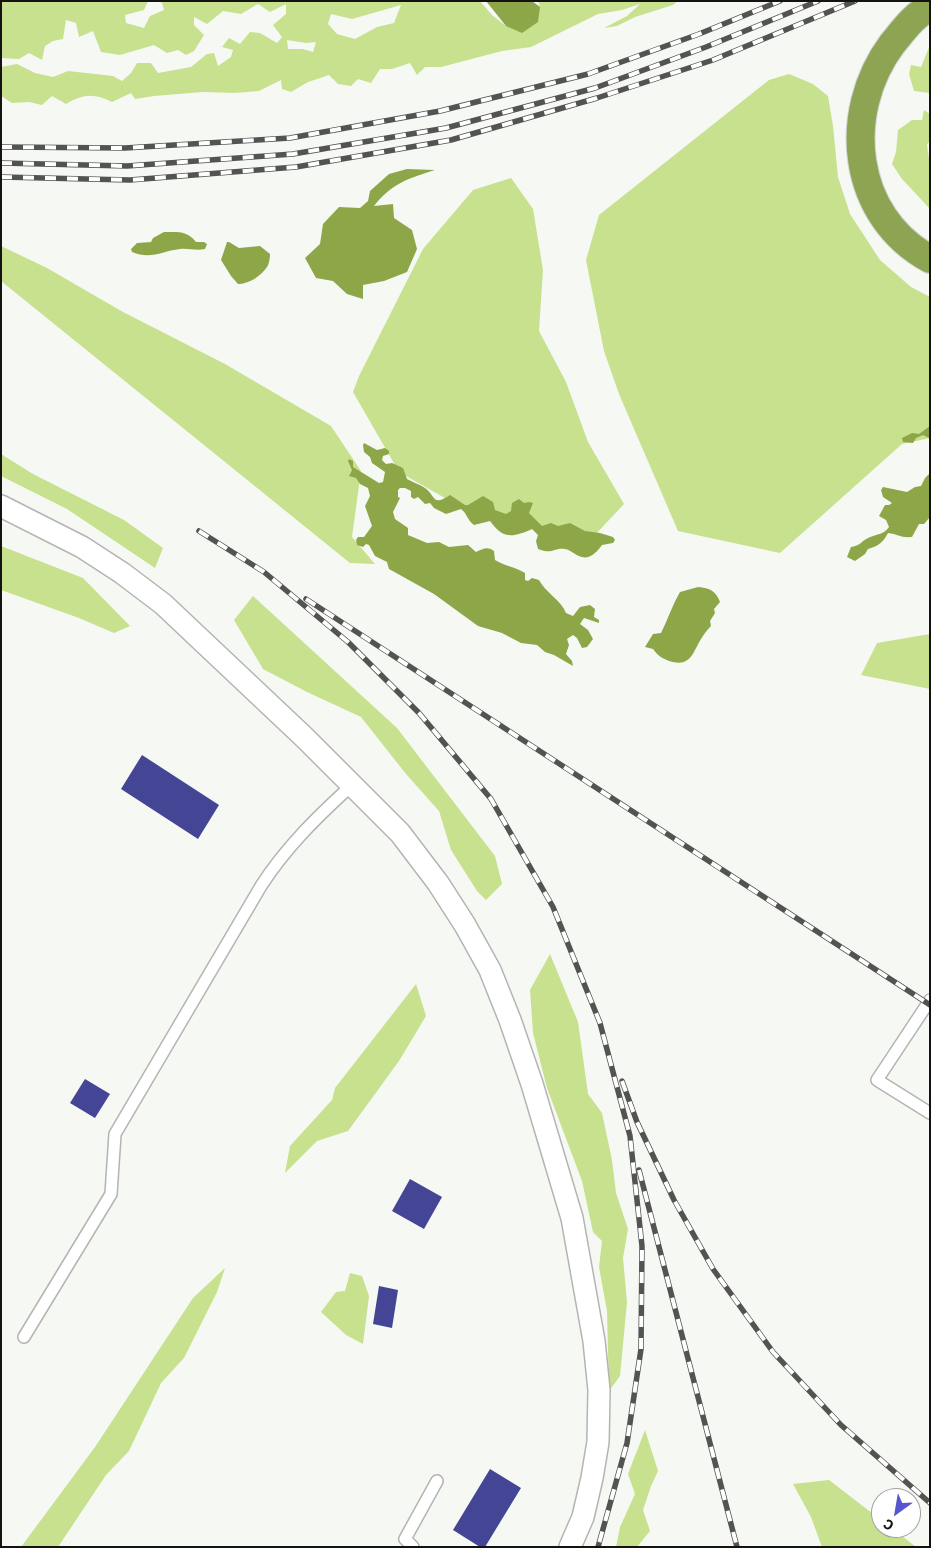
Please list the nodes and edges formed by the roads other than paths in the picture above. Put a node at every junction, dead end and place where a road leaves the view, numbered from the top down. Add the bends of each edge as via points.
1 (930, 7) edge
2 (930, 260) edge
3 (1, 506) edge
4 (352, 784) junction
5 (930, 1000) edge
6 (930, 1113) edge
7 (24, 1337) dead end
8 (437, 1482) dead end
9 (414, 1547) edge
10 (570, 1547) edge

1 - 2 highway via 904,29 885,54 864,103 860,133 862,162 878,210 898,235
3 - 4 street via 82,547 163,604
4 - 7 lane via 277,861 251,902 114,1134 111,1194
4 - 10 street via 400,833 438,882 490,970 532,1084 572,1218 594,1341 599,1390 598,1442 592,1478 583,1517
5 - 6 lane via 877,1080
8 - 9 lane via 405,1539

